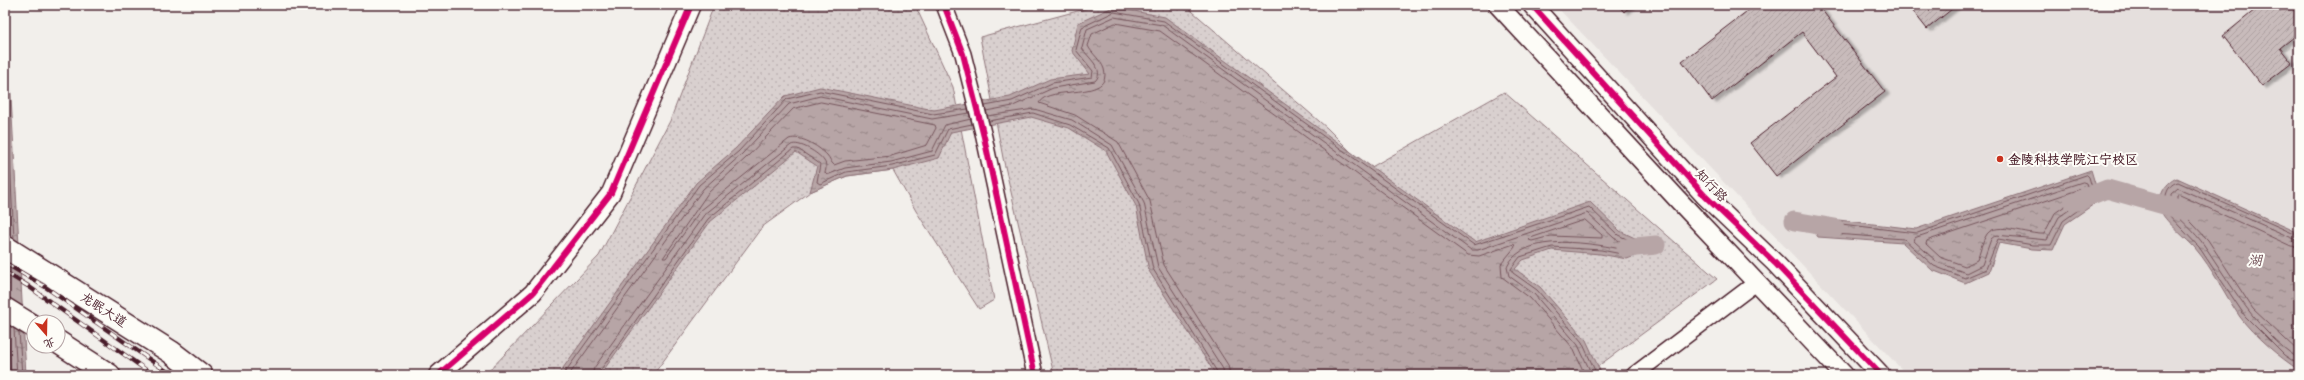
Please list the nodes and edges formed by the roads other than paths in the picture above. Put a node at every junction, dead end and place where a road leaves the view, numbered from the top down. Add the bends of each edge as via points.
1 (691, 5) edge
2 (944, 5) edge
3 (1498, 5) edge
4 (1532, 5) edge
5 (5, 247) edge
6 (1757, 282) junction
7 (5, 309) edge
8 (26, 322) edge
9 (66, 347) edge
10 (109, 375) edge
11 (201, 375) edge
12 (438, 375) edge
13 (1035, 375) edge
14 (1634, 375) edge
15 (1844, 375) edge
16 (1881, 375) edge

1 - 12 street via 612,193 533,293
2 - 13 street via 963,54 984,138
3 - 6 street via 1681,204
4 - 16 street, 知行路 via 1705,196 1775,263
5 - 11 main road, 龙眠大道 via 171,352
6 - 14 street
6 - 15 street
7 - 8 main road
9 - 10 main road

